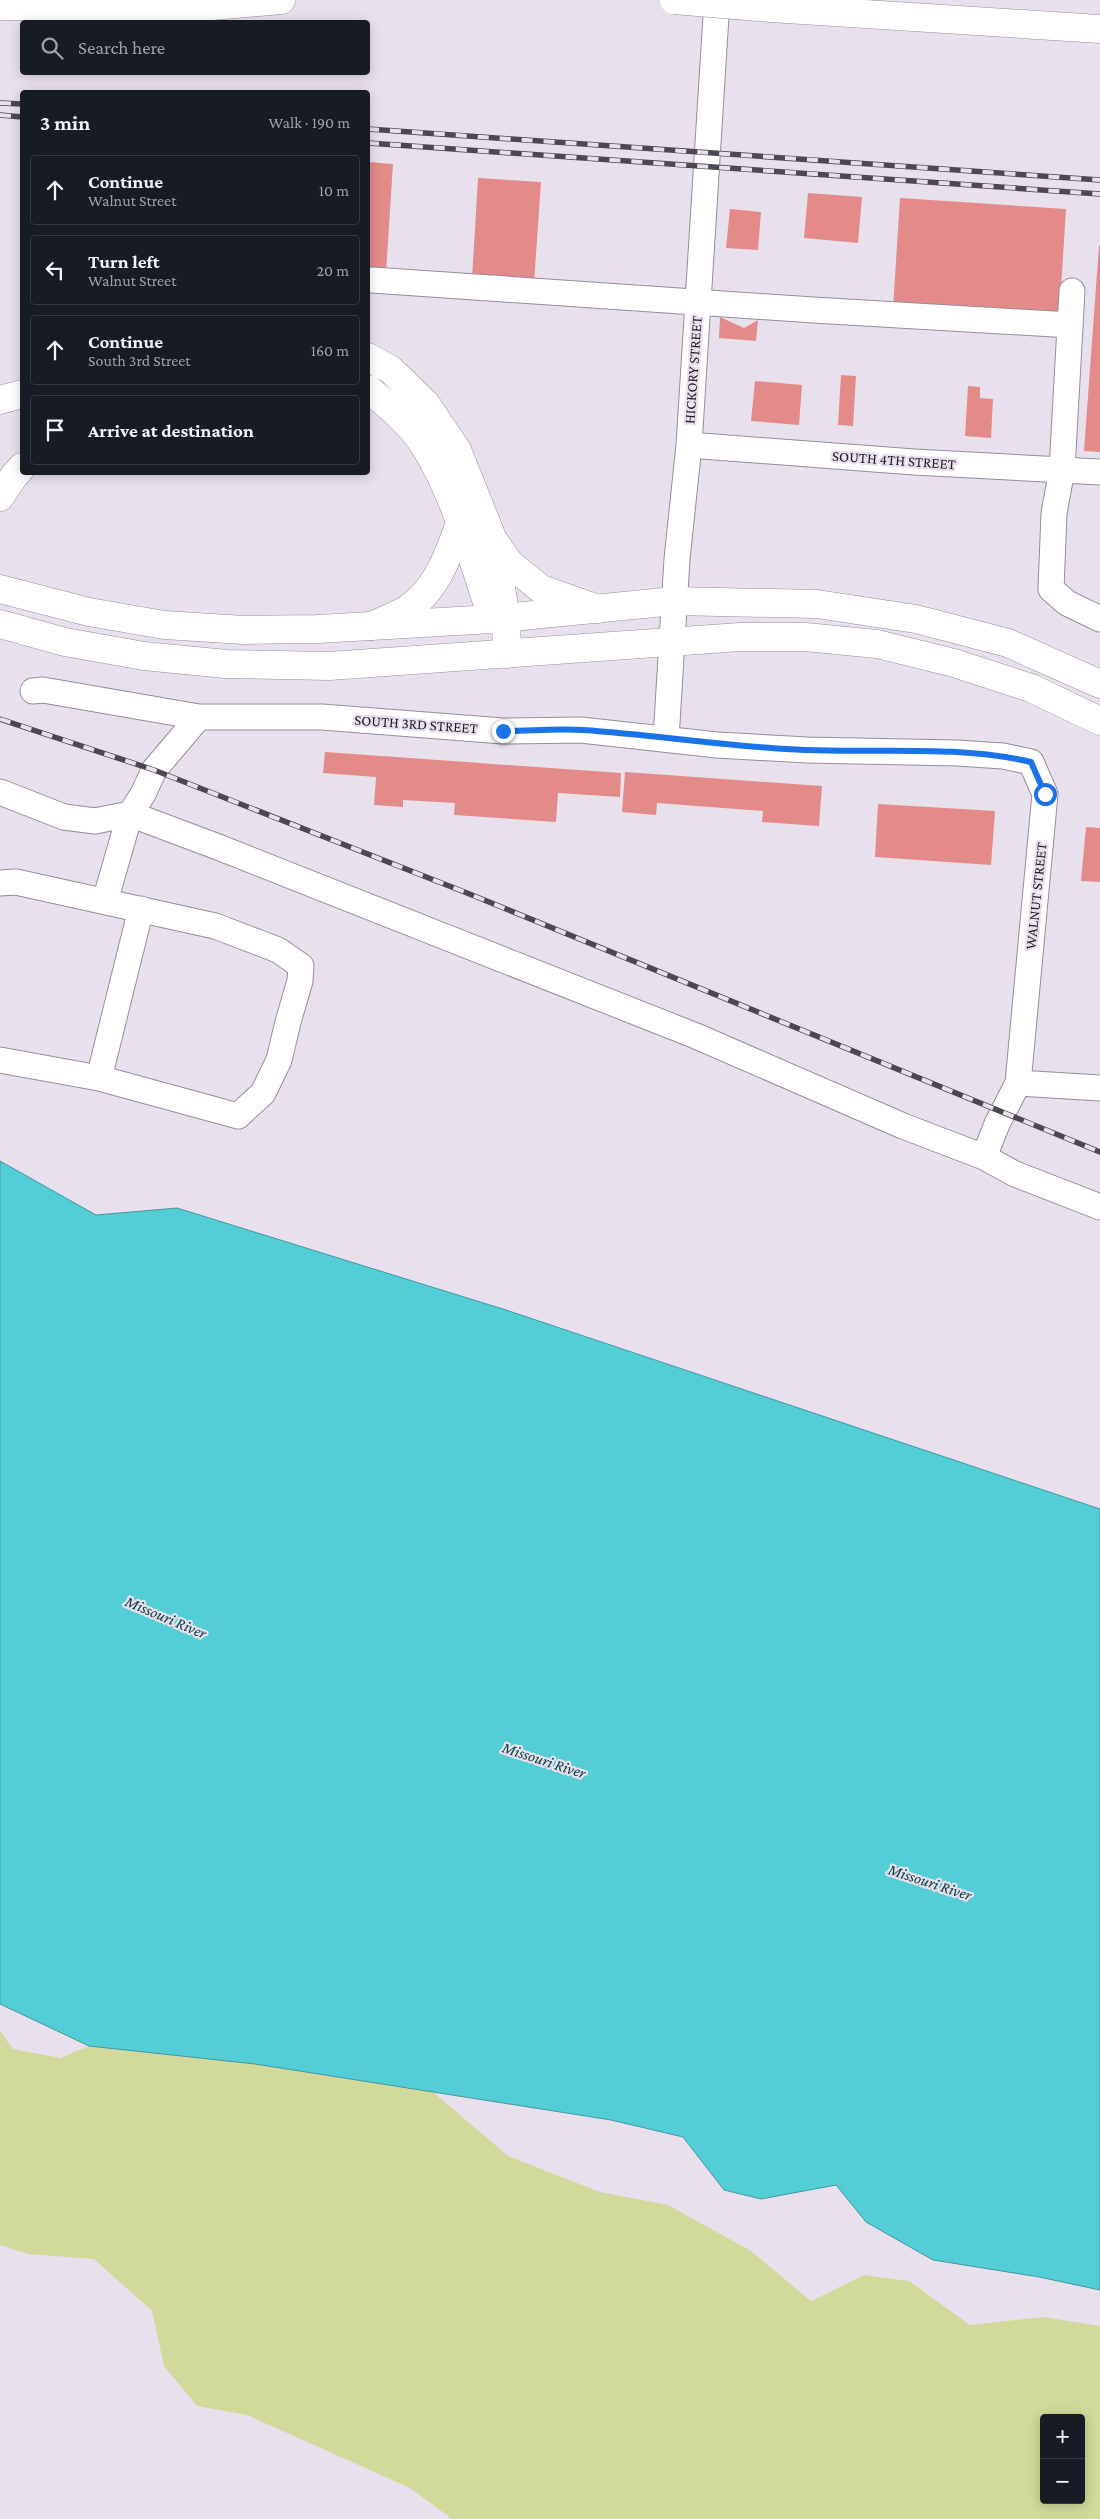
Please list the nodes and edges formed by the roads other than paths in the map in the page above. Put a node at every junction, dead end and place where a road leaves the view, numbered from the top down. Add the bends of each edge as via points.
1 (281, 0) edge
2 (674, 0) edge
3 (717, 0) edge
4 (0, 6) edge
5 (1100, 29) edge
6 (372, 280) dead end
7 (1072, 291) dead end
8 (698, 303) junction
9 (1070, 325) junction
10 (370, 358) edge
11 (370, 391) edge
12 (20, 395) edge
13 (0, 400) edge
14 (689, 445) junction
15 (1062, 470) junction
16 (1100, 472) edge
17 (460, 523) junction
18 (493, 540) junction
19 (0, 589) edge
20 (674, 601) junction
21 (598, 609) junction
22 (500, 618) junction
23 (1100, 619) edge
24 (0, 624) edge
25 (371, 626) junction
26 (672, 641) junction
27 (507, 654) junction
28 (1100, 684) edge
29 (32, 691) dead end
30 (199, 717) junction
31 (1100, 721) edge
32 (666, 739) junction
33 (981, 754) joint
34 (0, 792) edge
35 (130, 814) junction
36 (0, 883) edge
37 (105, 901) junction
38 (141, 909) junction
39 (0, 1060) edge
40 (99, 1078) junction
41 (1018, 1083) junction
42 (1100, 1088) edge
43 (984, 1157) junction
44 (1100, 1207) edge

1 - 4 main road via 212,6
2 - 5 main road, bridge
3 - 8 street, HICKORY STREET
6 - 8 street
7 - 9 street
8 - 9 street
8 - 14 street, HICKORY STREET
9 - 15 street
10 - 18 main road via 391,370 426,404 457,450
11 - 17 main road via 390,407 423,444 440,474
12 - 13 main road
14 - 15 street, SOUTH 4TH STREET via 905,462
14 - 20 street, HICKORY STREET
15 - 16 street, SOUTH 4TH STREET
15 - 23 street via 1054,513 1050,589 1067,603
17 - 22 main road
17 - 25 main road via 448,557 430,587 408,609
18 - 21 main road via 510,564 541,589
18 - 22 main road
19 - 25 main road via 89,612 164,625 244,630
20 - 21 main road
20 - 26 street, HICKORY STREET
20 - 28 main road via 817,604 916,619 1008,643
21 - 22 main road
22 - 25 main road
22 - 27 main road
24 - 27 main road via 64,642 226,664 329,666
26 - 27 main road
26 - 31 main road via 805,636 877,644 954,662 1031,688
26 - 32 street, HICKORY STREET
29 - 30 street, SOUTH 3RD STREET via 43,690
30 - 32 street, SOUTH 3RD STREET via 322,717 503,731 581,730
30 - 35 street via 154,770
32 - 33 street, SOUTH 3RD STREET via 807,750
33 - 41 street, WALNUT STREET via 1031,762 1045,794
34 - 35 street via 64,817 95,821
35 - 37 street
35 - 43 street via 696,1036 903,1126
36 - 37 street via 16,882
37 - 38 street
38 - 40 street
38 - 40 street via 215,926 278,950 301,966 300,981 279,1060 263,1093 238,1116
39 - 40 street
41 - 42 street
41 - 43 street
43 - 44 street via 1015,1174

